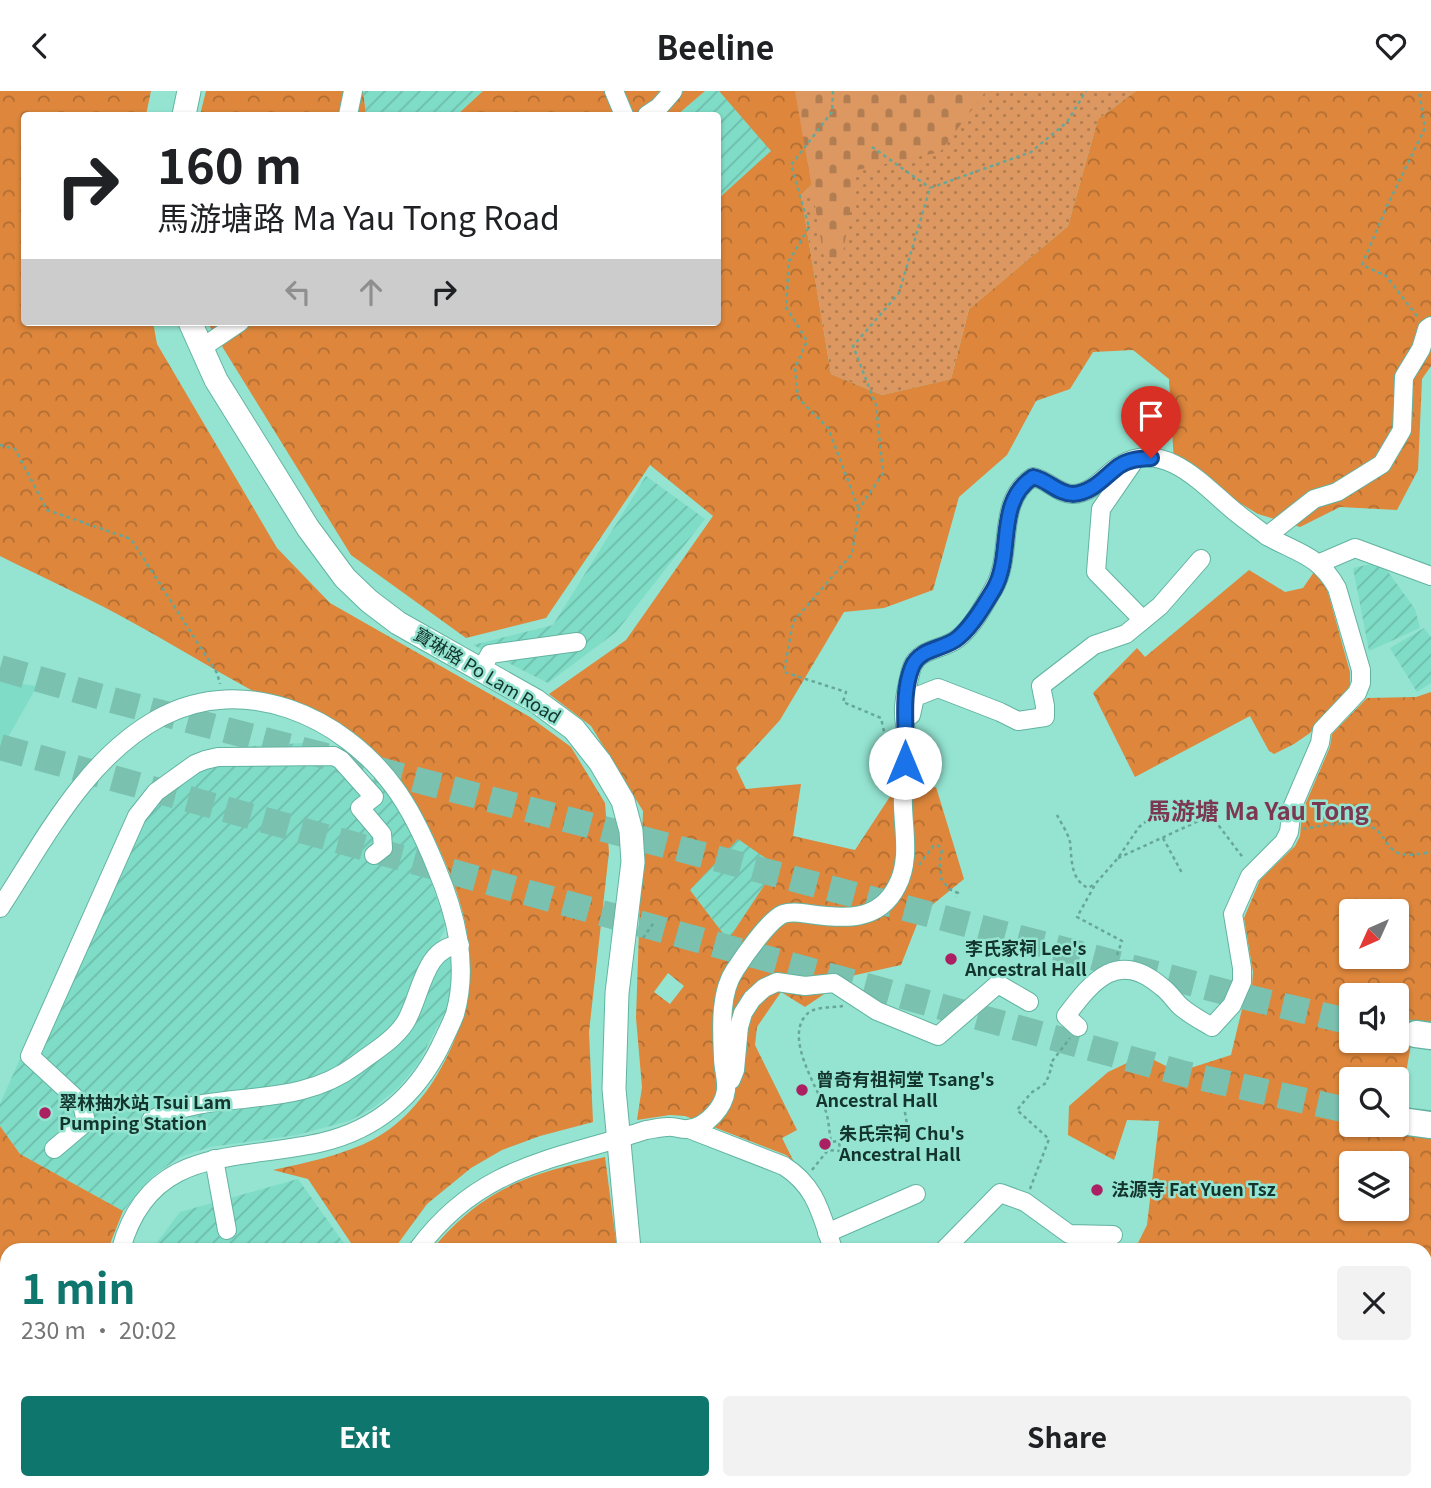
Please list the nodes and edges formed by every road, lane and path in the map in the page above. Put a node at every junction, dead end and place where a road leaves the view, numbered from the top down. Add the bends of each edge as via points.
1 (189, 91) edge
2 (353, 91) edge
3 (614, 91) edge
4 (673, 91) edge
5 (833, 91) edge
6 (1086, 91) edge
7 (1419, 91) edge
8 (185, 112) edge
9 (349, 112) edge
10 (623, 112) edge
11 (652, 112) edge
12 (873, 147) dead end
13 (931, 189) junction
14 (191, 326) edge
15 (234, 326) edge
16 (1429, 328) edge
17 (200, 349) junction
18 (0, 445) edge
19 (1135, 459) junction
20 (859, 509) junction
21 (1267, 536) junction
22 (1201, 559) dead end
23 (1320, 563) junction
24 (1431, 576) edge
25 (1143, 621) junction
26 (577, 642) dead end
27 (481, 670) junction
28 (223, 698) junction
29 (907, 742) junction
30 (373, 762) junction
31 (357, 777) junction
32 (1057, 815) dead end
33 (1149, 819) dead end
34 (1289, 832) junction
35 (1163, 838) junction
36 (1431, 852) edge
37 (374, 855) dead end
38 (1118, 858) junction
39 (914, 869) dead end
40 (1254, 872) junction
41 (1182, 873) dead end
42 (1096, 883) junction
43 (957, 897) dead end
44 (0, 908) edge
45 (655, 921) dead end
46 (642, 939) dead end
47 (460, 945) junction
48 (1111, 971) junction
49 (1029, 1002) dead end
50 (866, 1004) junction
51 (1078, 1027) joint
52 (726, 1091) junction
53 (914, 1096) dead end
54 (151, 1120) dead end
55 (1409, 1122) edge
56 (1431, 1125) edge
57 (689, 1129) junction
58 (618, 1139) junction
59 (839, 1140) junction
60 (54, 1149) dead end
61 (214, 1159) junction
62 (805, 1183) junction
63 (916, 1194) dead end
64 (1025, 1202) junction
65 (227, 1230) dead end
66 (1112, 1234) dead end
67 (830, 1241) edge
68 (123, 1243) edge
69 (423, 1243) edge
70 (628, 1243) edge
71 (951, 1243) edge

1 - 8 main road
2 - 9 street
3 - 10 street
4 - 11 street
5 - 20 path via 832,112 790,166 809,227 789,261 786,307 807,341 794,368 799,398 828,428
6 - 13 path via 1067,122 1031,152
7 - 16 path via 1425,128 1362,265 1386,276
12 - 13 path
13 - 20 path via 899,293 853,346 876,405 883,473
14 - 17 main road, 寶琳路 Po Lam Road
15 - 17 street
16 - 21 street via 1404,377 1402,430 1382,464 1337,492 1314,499
17 - 27 main road, 寶琳路 Po Lam Road via 302,518 345,578 398,623
18 - 28 path via 15,449 47,510 131,539 217,673
19 - 21 street via 1167,461 1185,470
19 - 25 street via 1101,509 1096,572
19 - 29 street via 1084,492 1059,491 1033,477 1027,481 1008,516 1006,556 994,589 958,638 922,654 911,668 904,708
20 - 29 path via 852,554 793,622 784,671 846,692 843,702 881,718 886,740
21 - 23 street
22 - 25 street
23 - 24 street via 1355,548
23 - 34 street via 1337,588 1361,683 1322,730 1292,808
25 - 29 street via 1126,634 1094,645 1041,685 1045,717 1018,721 938,688 915,697
26 - 27 street via 490,654
27 - 58 main road, 寶琳路 Po Lam Road via 575,729 623,801 633,862 616,1003
28 - 30 street via 254,699 323,723
28 - 44 street via 163,716 108,756 66,807
29 - 52 street via 905,851 897,886 886,902 856,918 793,912 773,922 729,981 722,1025
30 - 31 street
30 - 47 street via 414,819 454,914
31 - 37 street via 374,797 360,808 382,834 383,848
31 - 60 street via 341,760 328,755 218,757 195,764 145,803 30,1056 82,1104 86,1122
32 - 42 path via 1070,840 1070,863 1081,885 1088,888
33 - 38 path
34 - 36 path via 1328,824 1368,825 1383,835 1394,851 1410,855
34 - 40 street
35 - 38 path
35 - 40 path via 1205,818 1216,822
35 - 41 path
38 - 42 path
39 - 43 path via 934,845 939,846 940,877
40 - 48 street via 1233,914 1242,982 1232,1006 1212,1027 1144,974
42 - 48 path via 1077,917 1122,941
45 - 46 path
47 - 54 street via 440,950 432,959 413,1007 394,1036 339,1077 286,1095 185,1106
47 - 61 street via 461,981 454,1016 428,1071 400,1103 366,1126 333,1140
48 - 51 street via 1091,983 1066,1016
49 - 50 street via 998,983 938,1035
50 - 52 street via 834,983 777,982 764,988 743,1013 735,1070
50 - 59 path via 817,1009 807,1014 801,1025 799,1049 826,1111 831,1142
51 - 64 path via 1050,1064 1046,1083 1017,1110 1049,1139
52 - 57 street via 717,1113
53 - 59 path via 902,1095 908,1130
55 - 56 highway
57 - 58 street via 646,1130
57 - 62 street via 784,1167
58 - 69 street via 499,1178 460,1203
58 - 70 main road, 寶琳路 Po Lam Road
59 - 62 path via 840,1151 828,1150
61 - 65 street
61 - 68 street via 172,1176 150,1194
62 - 67 street via 814,1195
63 - 67 street
64 - 66 street via 1069,1234
64 - 71 street via 1000,1193

